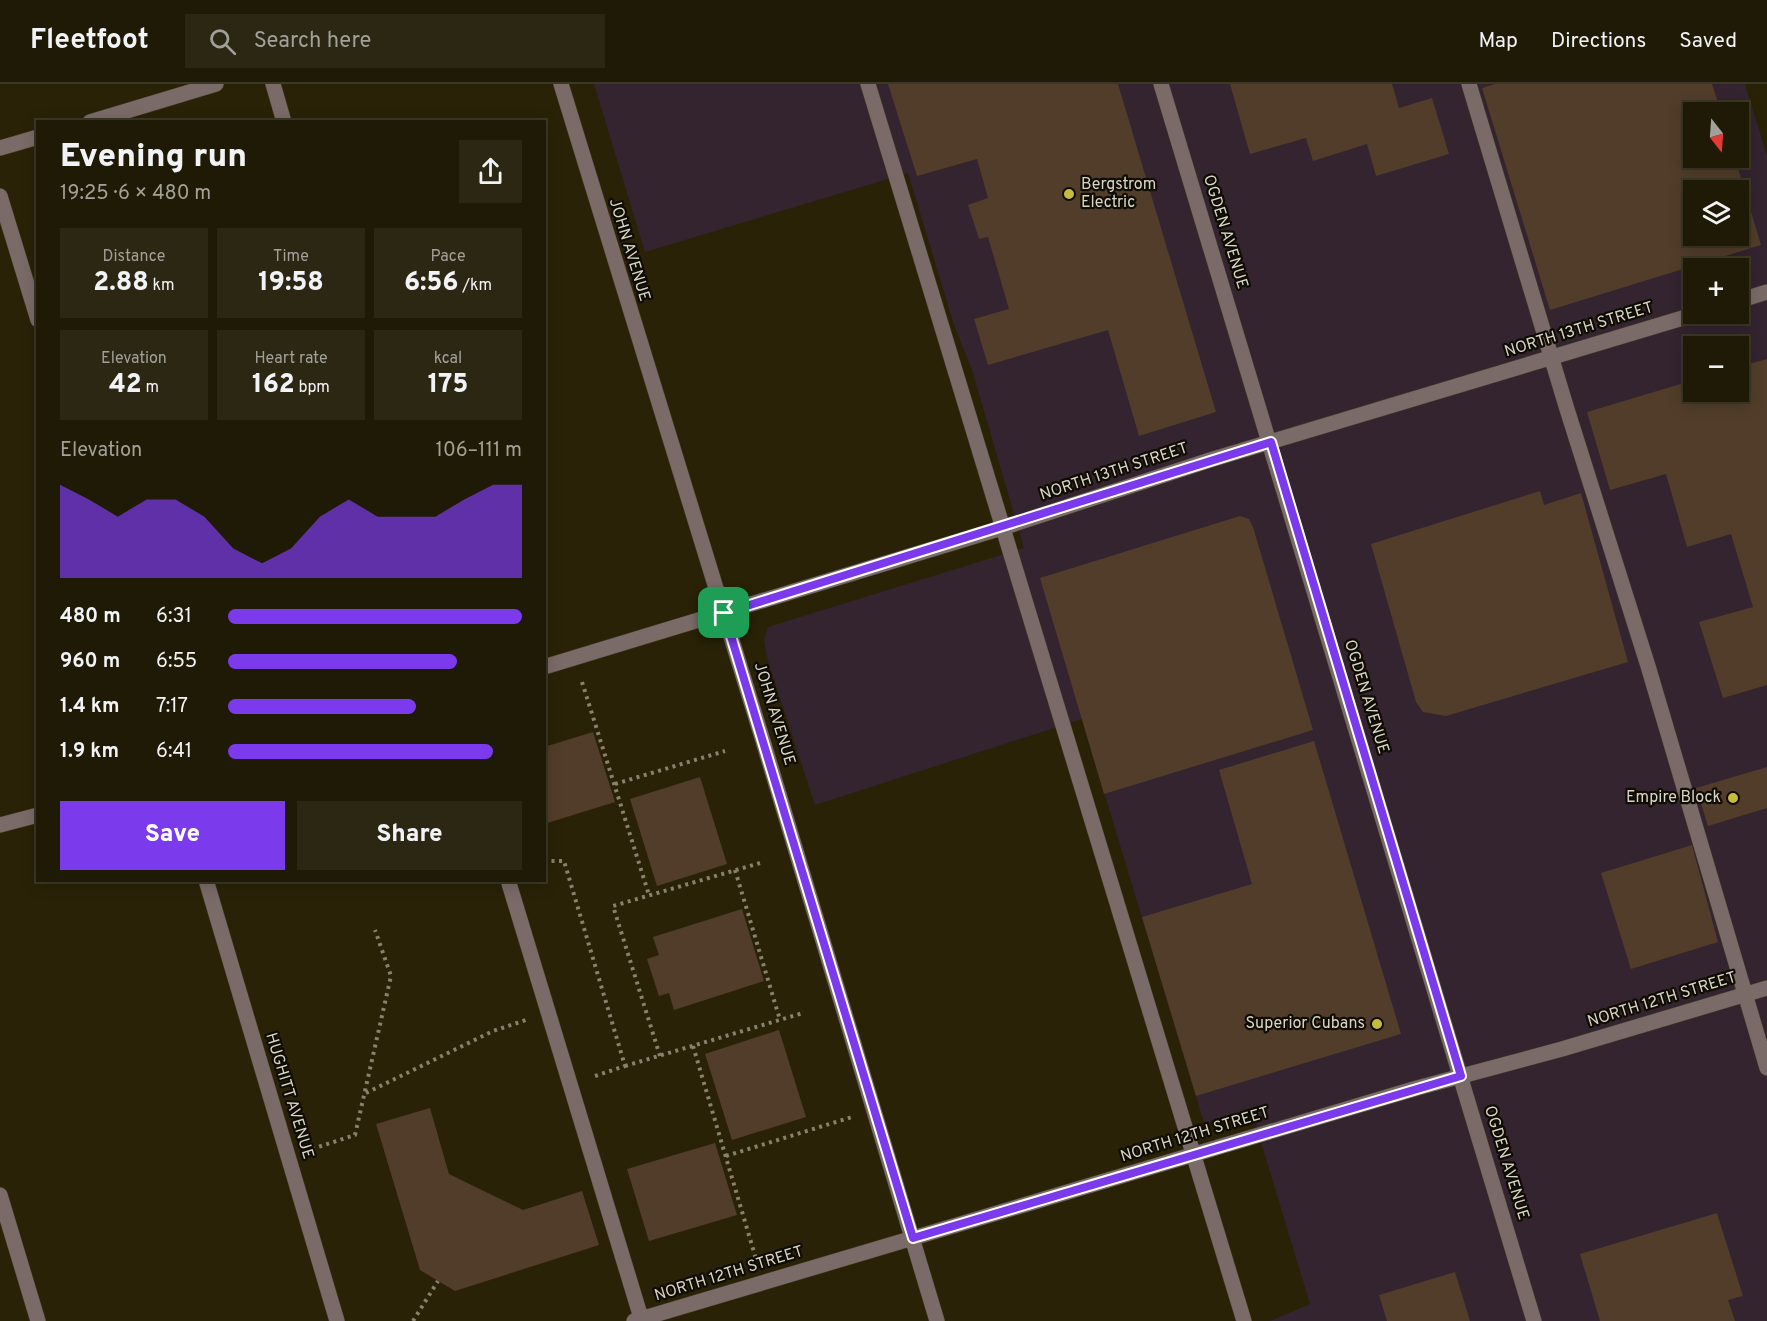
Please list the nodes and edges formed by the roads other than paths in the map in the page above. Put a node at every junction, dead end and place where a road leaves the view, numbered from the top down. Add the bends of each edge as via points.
1 (216, 84) edge
2 (273, 84) edge
3 (561, 84) edge
4 (868, 84) edge
5 (1161, 84) edge
6 (1469, 84) edge
7 (97, 120) edge
8 (283, 120) edge
9 (36, 138) edge
10 (0, 148) edge
11 (0, 196) edge
12 (1767, 292) edge
13 (1749, 298) edge
14 (36, 313) edge
15 (1683, 318) edge
16 (1551, 357) junction
17 (1271, 442) junction
18 (1005, 527) junction
19 (724, 613) junction
20 (546, 666) edge
21 (36, 816) edge
22 (0, 825) edge
23 (207, 882) edge
24 (509, 882) edge
25 (1767, 988) edge
26 (1744, 994) junction
27 (1767, 1068) edge
28 (1461, 1076) junction
29 (1193, 1155) junction
30 (0, 1195) edge
31 (913, 1238) junction
32 (639, 1320) edge
33 (38, 1321) edge
34 (337, 1321) edge
35 (937, 1321) edge
36 (1244, 1321) edge
37 (1534, 1321) edge

1 - 7 street
2 - 8 street
3 - 19 street, JOHN AVENUE
4 - 18 street
5 - 17 street, OGDEN AVENUE
6 - 16 street
9 - 10 street
11 - 14 street
12 - 13 street
15 - 16 street, NORTH 13TH STREET
16 - 17 street, NORTH 13TH STREET
16 - 26 street via 1648,666
17 - 18 street, NORTH 13TH STREET
17 - 28 street, OGDEN AVENUE
18 - 19 street, NORTH 13TH STREET
18 - 29 street
19 - 20 street, NORTH 13TH STREET
19 - 31 street, JOHN AVENUE
21 - 22 street
23 - 34 street, HUGHITT AVENUE
24 - 32 street
25 - 26 street, NORTH 12TH STREET
26 - 27 street
26 - 28 street, NORTH 12TH STREET
28 - 29 street, NORTH 12TH STREET
28 - 37 street, OGDEN AVENUE
29 - 31 street, NORTH 12TH STREET
29 - 36 street
30 - 33 street
31 - 32 street, NORTH 12TH STREET
31 - 35 street, JOHN AVENUE

